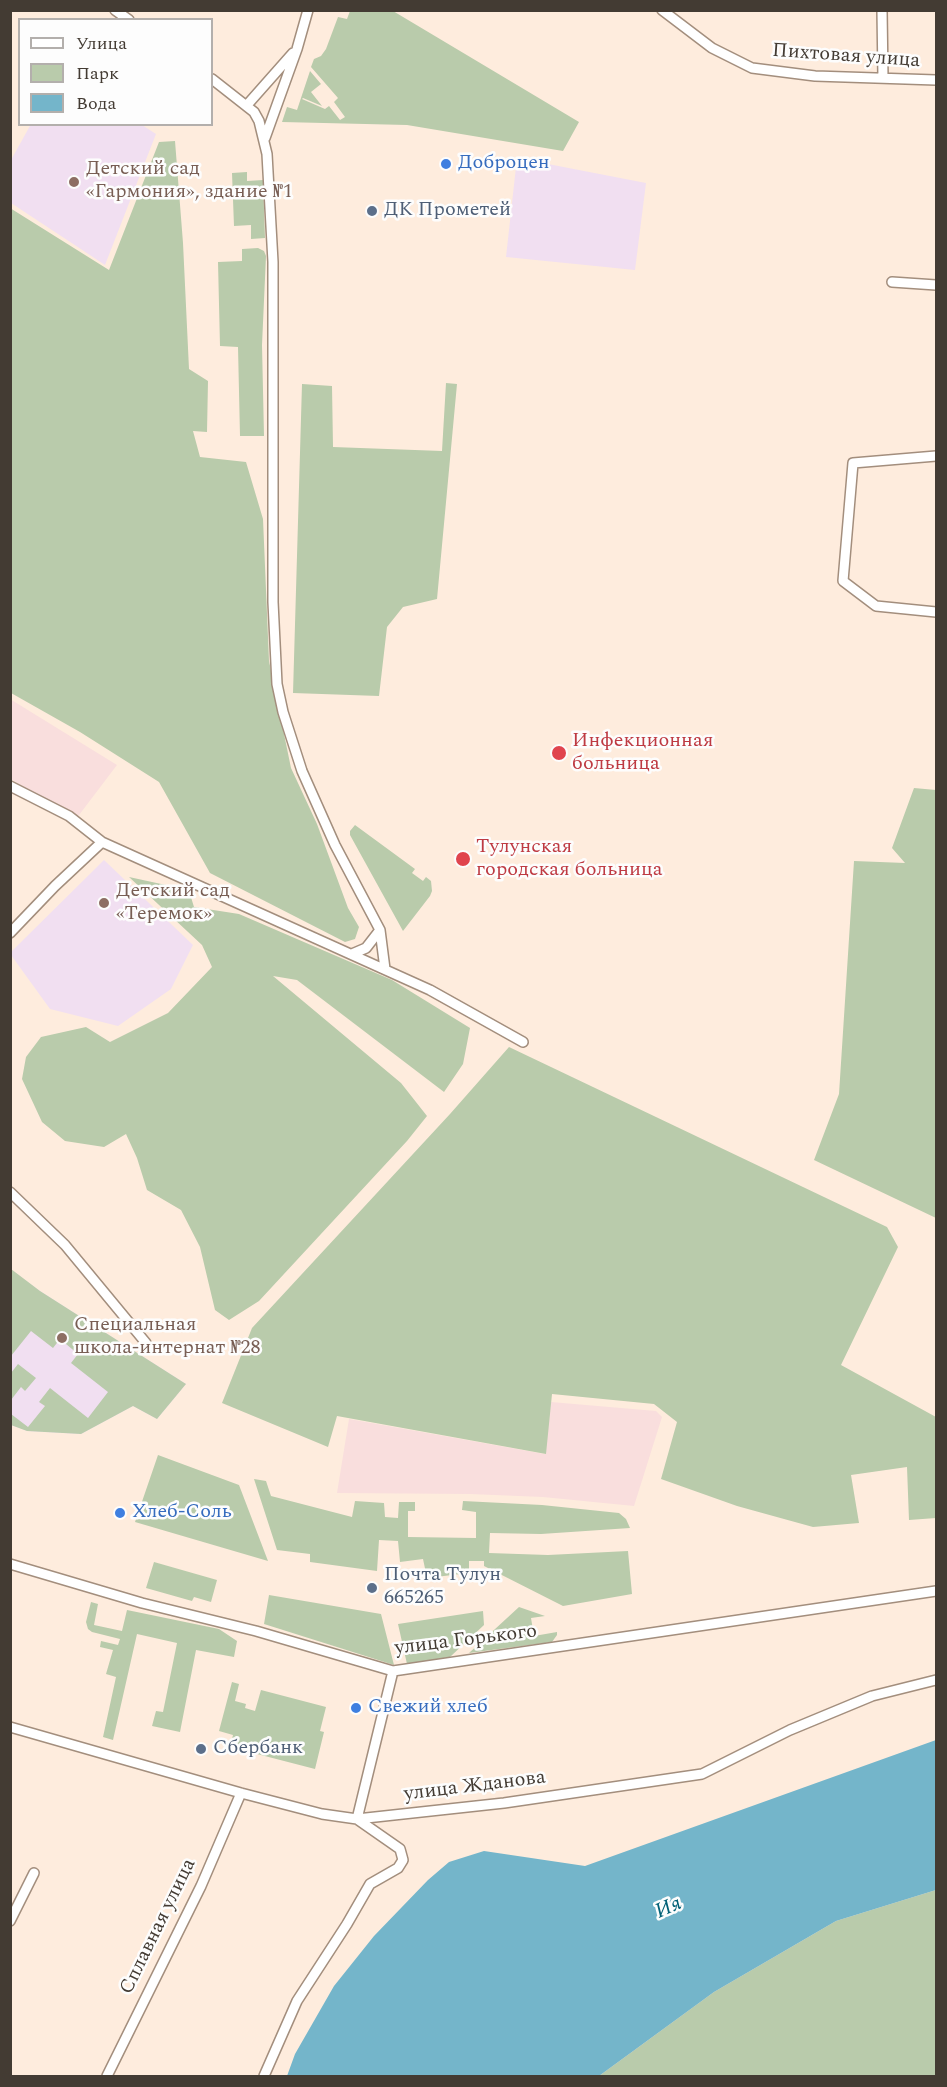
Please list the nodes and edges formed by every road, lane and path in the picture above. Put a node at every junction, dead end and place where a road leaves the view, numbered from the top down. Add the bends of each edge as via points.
1 (308, 10) edge
2 (662, 10) edge
3 (882, 10) edge
4 (297, 50) junction
5 (882, 78) junction
6 (213, 80) edge
7 (936, 80) edge
8 (246, 105) junction
9 (265, 138) junction
10 (892, 282) dead end
11 (936, 285) edge
12 (936, 456) edge
13 (936, 612) edge
14 (10, 786) edge
15 (102, 842) junction
16 (380, 930) junction
17 (10, 933) edge
18 (352, 954) junction
19 (385, 969) junction
20 (523, 1042) dead end
21 (10, 1192) edge
22 (146, 1343) dead end
23 (10, 1564) edge
24 (936, 1591) edge
25 (393, 1671) junction
26 (936, 1680) edge
27 (10, 1727) edge
28 (241, 1792) junction
29 (357, 1819) junction
30 (34, 1873) dead end
31 (10, 1921) edge
32 (107, 2076) edge
33 (264, 2076) edge

1 - 4 street
2 - 5 street, Пихтовая улица via 712,48 752,68 816,76
3 - 5 street
4 - 8 street
4 - 9 street
5 - 7 street, Пихтовая улица
6 - 8 street
8 - 9 street via 259,121
9 - 16 street via 273,262 273,602 277,684 302,771
10 - 11 street
12 - 13 street via 853,463 843,581 876,606
14 - 15 street via 69,816
15 - 17 street
15 - 18 street
16 - 18 street via 366,948
16 - 19 street
18 - 19 street
19 - 20 street
21 - 22 street via 65,1245
23 - 25 street, улица Горького
24 - 25 street, улица Горького
25 - 29 street
26 - 29 street, улица Жданова via 872,1696 790,1730 702,1774 504,1803
27 - 28 street, улица Жданова
28 - 29 street, улица Жданова via 322,1814
28 - 32 street, Сплавная улица via 201,1886
29 - 33 street via 399,1849 403,1860 398,1868 370,1884 297,2001
30 - 31 street

